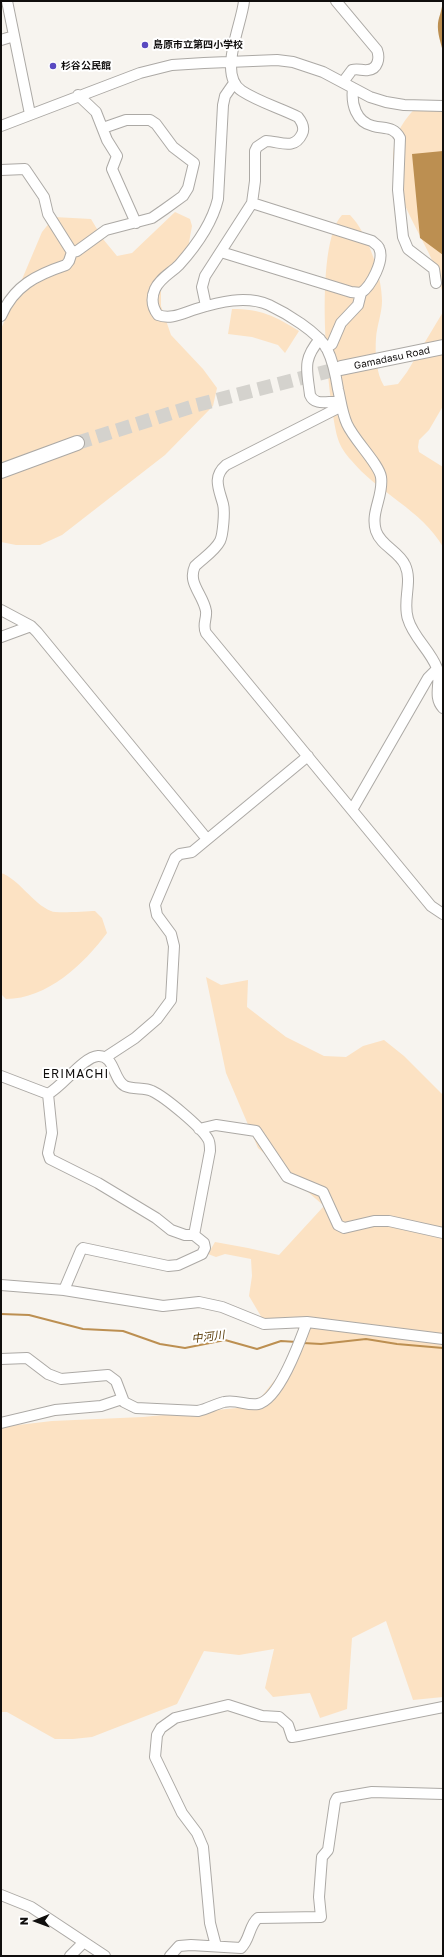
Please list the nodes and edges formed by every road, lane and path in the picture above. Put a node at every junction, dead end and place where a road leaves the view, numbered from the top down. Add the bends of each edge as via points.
1 (7, 1) edge
2 (244, 1) edge
3 (336, 1) edge
4 (14, 36) junction
5 (1, 40) edge
6 (231, 62) junction
7 (343, 82) junction
8 (234, 83) junction
9 (353, 88) junction
10 (78, 95) junction
11 (443, 106) edge
12 (30, 114) junction
13 (1, 126) edge
14 (103, 128) junction
15 (1, 170) edge
16 (252, 203) junction
17 (136, 223) junction
18 (72, 252) junction
19 (221, 252) junction
20 (436, 283) dead end
21 (360, 293) junction
22 (206, 306) junction
23 (1, 316) edge
24 (320, 339) junction
25 (326, 348) junction
26 (443, 348) edge
27 (341, 368) tunnel mouth
28 (340, 405) junction
29 (77, 443) tunnel mouth
30 (1, 471) edge
31 (1, 610) edge
32 (31, 626) junction
33 (1, 636) edge
34 (437, 669) junction
35 (443, 708) edge
36 (308, 756) junction
37 (352, 810) junction
38 (207, 839) junction
39 (443, 914) edge
40 (106, 1057) junction
41 (1, 1076) edge
42 (48, 1094) junction
43 (199, 1129) junction
44 (443, 1233) edge
45 (194, 1235) junction
46 (1, 1285) edge
47 (64, 1290) junction
48 (307, 1322) junction
49 (443, 1339) edge
50 (1, 1359) edge
51 (122, 1399) junction
52 (1, 1423) edge
53 (443, 1707) edge
54 (443, 1794) edge
55 (1, 1895) edge
56 (84, 1942) junction
57 (216, 1946) junction
58 (242, 1952) edge
59 (70, 1956) edge
60 (105, 1956) edge
61 (170, 1956) edge

1 - 4 street
2 - 6 street
3 - 7 street via 377,50 379,57 372,69 352,70
4 - 5 street
4 - 12 street
6 - 7 street via 293,62 308,65
6 - 8 street
6 - 10 street via 187,64 156,69
7 - 9 street
8 - 16 street via 242,92 298,117 303,127 301,136 293,144 273,140 266,141 258,147 254,156 256,181
8 - 22 street via 225,96 223,105 218,199 215,211 204,233 178,265 158,283 152,298 154,310 163,317
9 - 11 street via 386,102
9 - 20 street via 353,106 362,119 373,126 391,129 400,138 398,190 403,237 408,249 434,269
10 - 12 street
10 - 14 street via 96,112
12 - 13 street
14 - 17 street via 117,157 112,169
14 - 17 street via 126,120 150,120 173,147 194,163 188,188 183,196 152,218
15 - 18 street via 25,169 44,197 48,214
16 - 19 street
16 - 21 street via 372,241 379,247 380,256 372,282
17 - 18 street via 106,230
18 - 23 street via 66,265 36,276 11,298
19 - 21 street via 345,291
19 - 22 street via 203,281 202,293
21 - 25 street via 358,305 344,319 332,344
22 - 24 street via 241,300 261,302 301,324
24 - 25 street
24 - 28 street via 307,358 310,395 317,402 333,401
25 - 28 street
26 - 27 highway, Gamadasu Road
28 - 34 street via 347,425 378,470 381,485 374,517 376,530 383,542 405,565 408,582 408,620
28 - 36 street via 222,469 217,478 224,510 220,540 195,566 192,576 205,609 206,633
29 - 30 highway
31 - 32 street
32 - 33 street
32 - 38 street
34 - 35 street via 437,698
34 - 37 street via 428,678
36 - 37 street
36 - 38 street
37 - 39 street via 431,906
38 - 40 street via 192,852 180,854 175,858 155,905 157,915 171,934 174,946 171,1000 157,1019
40 - 42 street via 94,1057 76,1070 58,1089
40 - 43 street via 122,1084 153,1091
41 - 42 street
42 - 45 street via 52,1134 48,1154 50,1159 104,1187 171,1230
43 - 44 street via 216,1125 256,1131 287,1177 324,1192 338,1225 344,1228 374,1221 389,1221
43 - 45 street via 208,1139 210,1150
45 - 47 street via 204,1243 204,1252 178,1265 168,1266 84,1248
46 - 47 street
47 - 48 street via 163,1306 198,1302 222,1307 264,1324
48 - 49 street
48 - 51 street via 274,1392 264,1402 258,1404 230,1401 206,1410 183,1411 170,1408 136,1408 128,1406
50 - 51 street via 27,1358 48,1374 61,1379 108,1375 116,1381
51 - 52 street via 112,1404 55,1410
53 - 57 street via 298,1736 292,1736 288,1725 279,1717 262,1716 228,1705 175,1718 161,1728 157,1735 155,1757 182,1813 197,1833 203,1847 210,1923
54 - 58 street via 372,1792 337,1798 328,1850 322,1857 319,1897 321,1917 258,1918 254,1921
55 - 56 street via 31,1907
56 - 59 street
56 - 60 street
57 - 58 street
57 - 61 street via 179,1946

